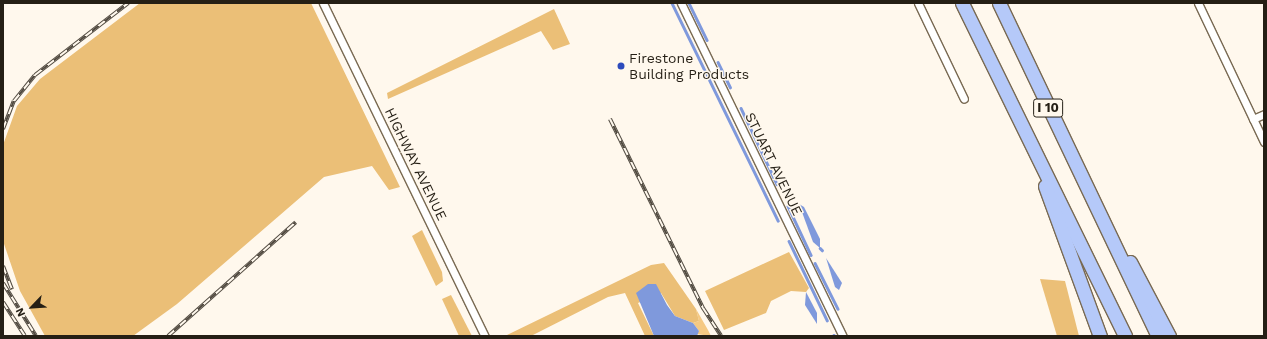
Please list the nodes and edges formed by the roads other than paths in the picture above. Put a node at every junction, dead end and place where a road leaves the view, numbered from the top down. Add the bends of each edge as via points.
1 (323, 3) edge
2 (681, 3) edge
3 (918, 3) edge
4 (962, 3) edge
5 (999, 3) edge
6 (1198, 3) edge
7 (964, 99) dead end
8 (1264, 114) edge
9 (1253, 119) junction
10 (1264, 142) edge
11 (1037, 154) junction
12 (1092, 203) junction
13 (485, 336) edge
14 (843, 336) edge
15 (1100, 336) edge
16 (1125, 336) edge
17 (1158, 336) edge
18 (1169, 336) edge

1 - 13 street, HIGHWAY AVENUE
2 - 14 street, STUART AVENUE
3 - 7 street
4 - 11 highway, I 10
5 - 12 highway, I 10
6 - 9 street
8 - 9 street
9 - 10 street
11 - 15 highway via 1045,186
11 - 16 highway, I 10
12 - 17 highway, I 10
12 - 18 highway via 1140,278

